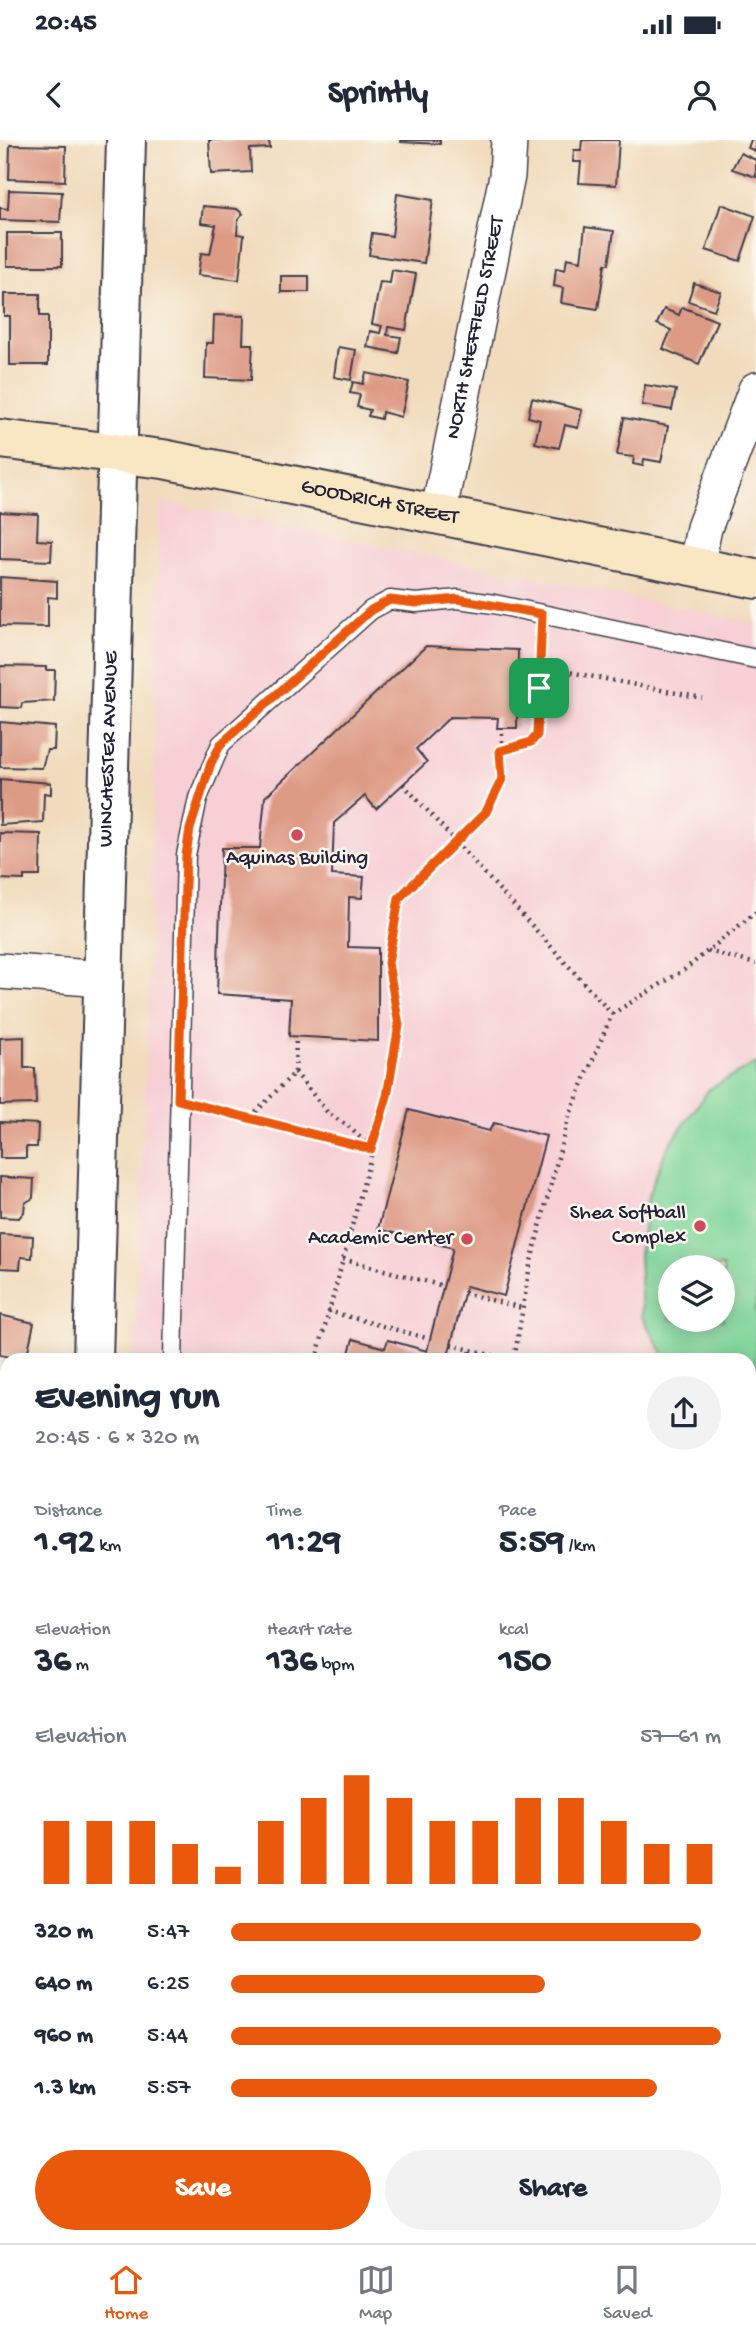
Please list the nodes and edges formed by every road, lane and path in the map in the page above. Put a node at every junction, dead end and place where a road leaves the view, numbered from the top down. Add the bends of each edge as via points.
1 (126, 140) edge
2 (509, 140) edge
3 (756, 390) edge
4 (0, 439) edge
5 (118, 452) junction
6 (438, 515) junction
7 (696, 567) junction
8 (756, 579) edge
9 (542, 614) junction
10 (756, 659) edge
11 (518, 688) dead end
12 (539, 688) junction
13 (702, 698) dead end
14 (502, 728) dead end
15 (500, 751) junction
16 (403, 784) dead end
17 (457, 843) junction
18 (756, 912) edge
19 (707, 951) junction
20 (756, 964) edge
21 (0, 971) edge
22 (103, 979) junction
23 (612, 1014) junction
24 (296, 1036) dead end
25 (295, 1072) junction
26 (178, 1100) junction
27 (251, 1117) junction
28 (371, 1149) junction
29 (343, 1259) junction
30 (443, 1286) dead end
31 (464, 1293) dead end
32 (522, 1308) junction
33 (328, 1311) junction
34 (430, 1339) dead end
35 (451, 1345) dead end
36 (471, 1349) junction
37 (93, 1353) edge
38 (173, 1353) edge
39 (318, 1353) edge
40 (470, 1353) edge
41 (486, 1353) edge
42 (513, 1353) edge

1 - 5 street, WINCHESTER AVENUE
2 - 6 street, NORTH SHEFFIELD STREET via 507,176
3 - 7 street via 704,528
4 - 5 main road, GOODRICH STREET
5 - 6 main road, GOODRICH STREET
5 - 22 street, WINCHESTER AVENUE
6 - 7 main road, GOODRICH STREET
7 - 8 main road, GOODRICH STREET
9 - 10 lane
9 - 12 path
9 - 26 lane via 458,599 390,600 371,610 221,744 198,798 186,855
11 - 12 path
12 - 13 path via 551,686 559,670
12 - 15 path via 537,735 531,742
14 - 15 path
15 - 17 path via 502,779 497,790 486,812
16 - 17 path
17 - 23 path
17 - 28 path via 399,898 388,963 399,1025 387,1096
18 - 19 path
19 - 20 path
19 - 23 path
21 - 22 street
22 - 37 street, WINCHESTER AVENUE
23 - 32 path via 568,1119
24 - 25 path
25 - 27 path
25 - 28 path via 328,1113
26 - 27 path
26 - 38 lane
27 - 28 path
28 - 29 path
29 - 30 path
29 - 33 path
31 - 32 path
32 - 42 path
33 - 34 path
33 - 39 path
35 - 36 path
36 - 40 path
36 - 41 path

